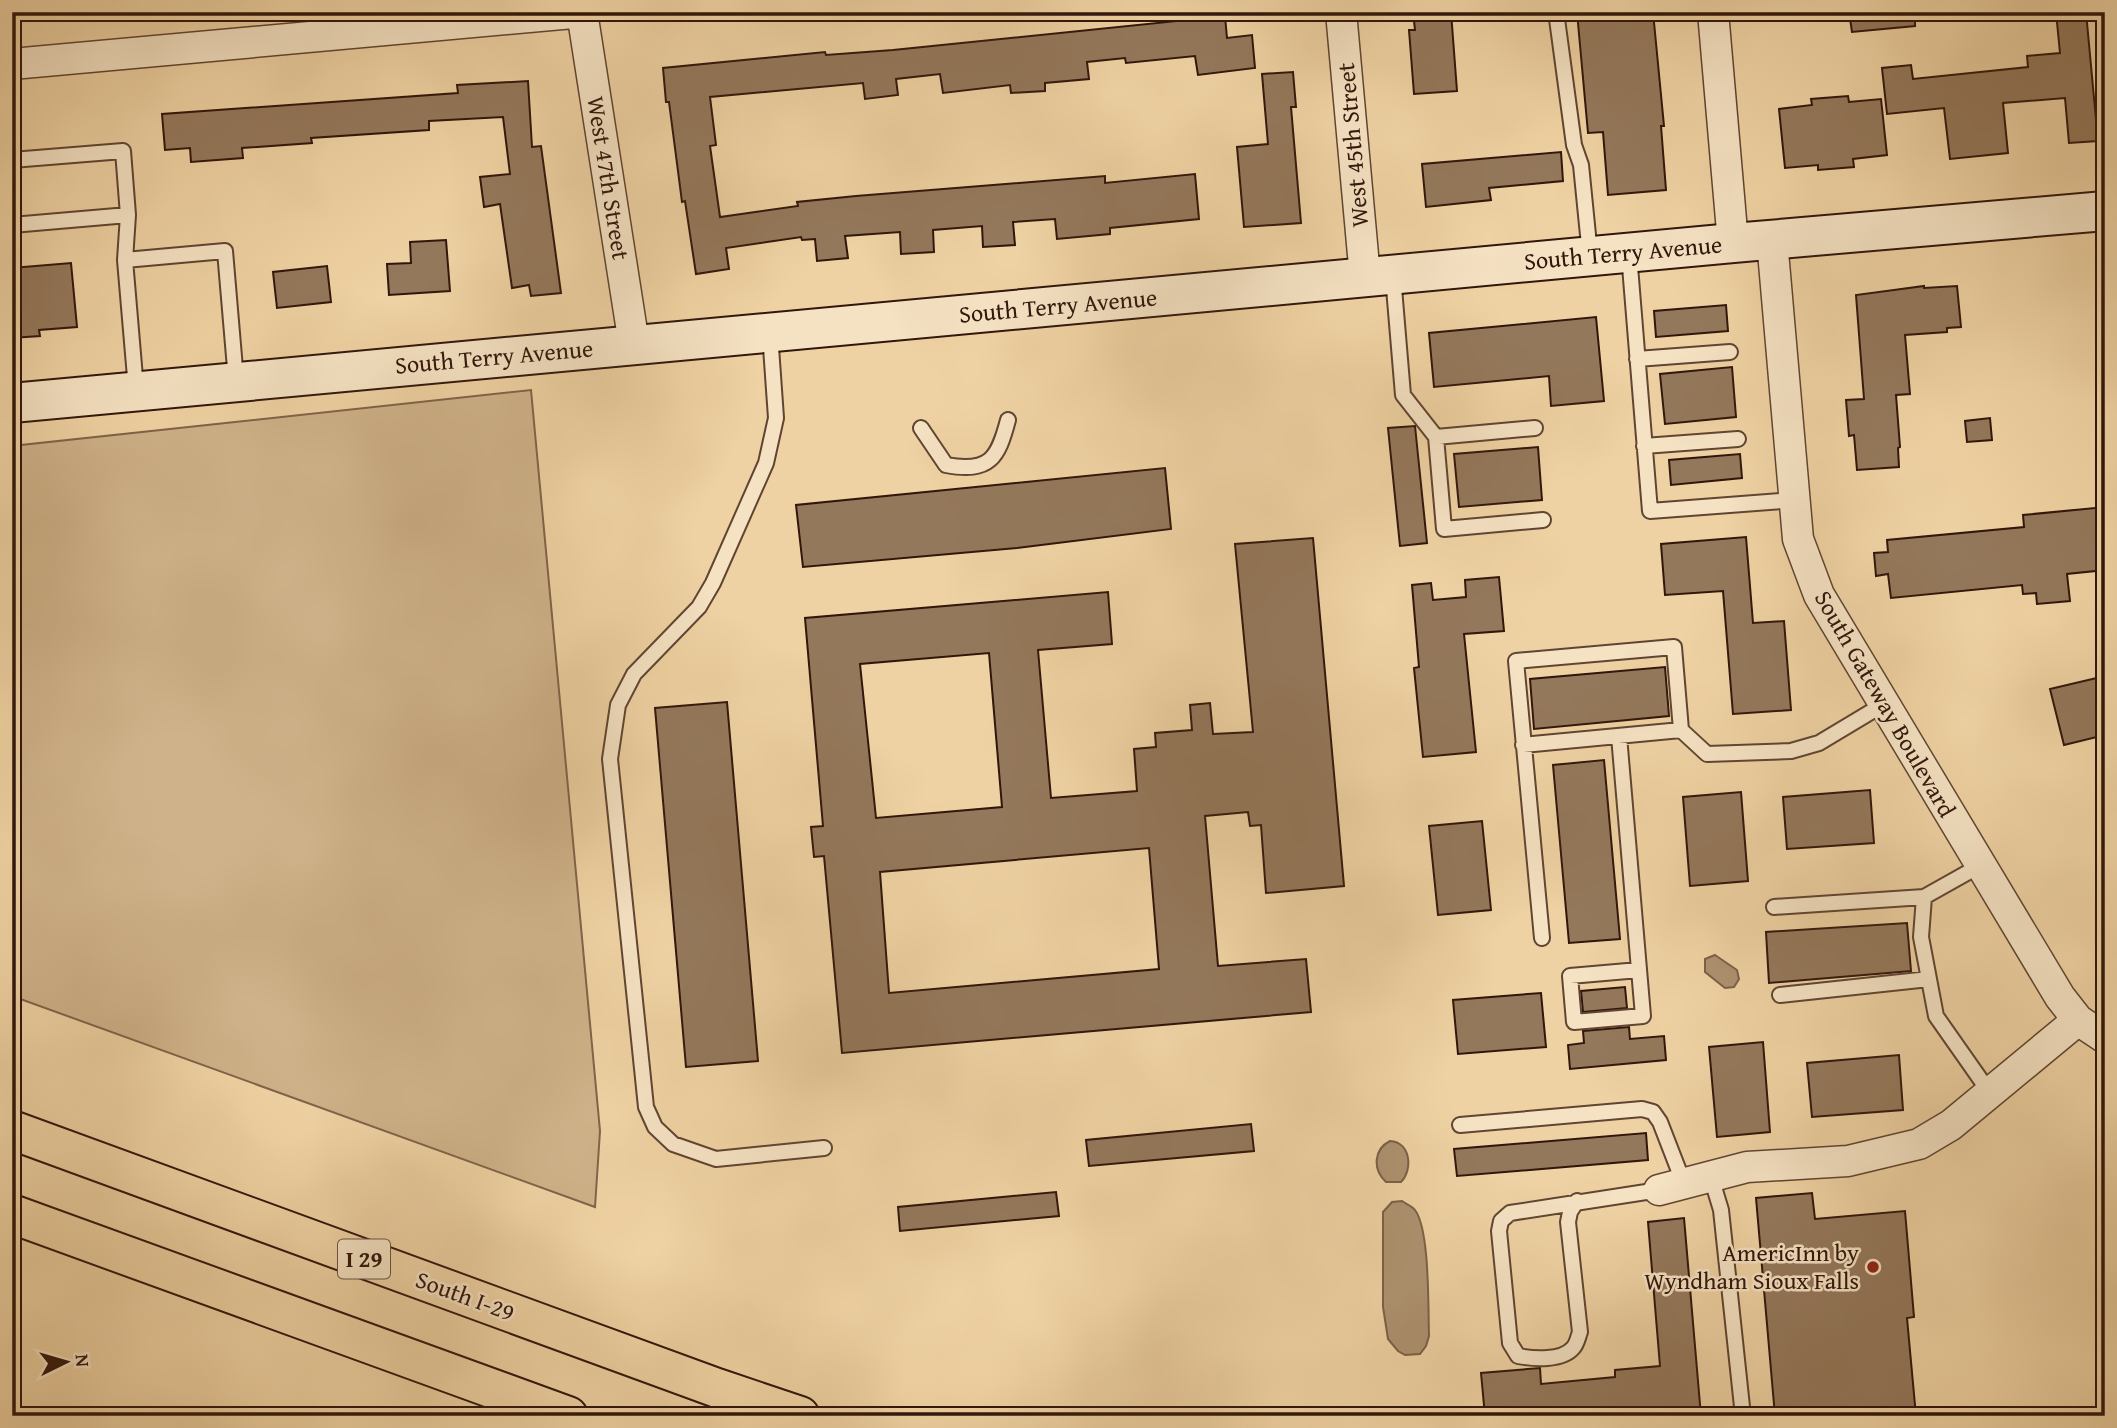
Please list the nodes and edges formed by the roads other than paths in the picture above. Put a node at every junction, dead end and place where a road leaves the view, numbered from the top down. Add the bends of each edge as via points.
1 (583, 12) edge
2 (1341, 12) edge
3 (1713, 12) edge
4 (1557, 19) dead end
5 (12, 64) edge
6 (12, 160) edge
7 (2105, 211) edge
8 (128, 215) junction
9 (12, 225) edge
10 (1772, 240) junction
11 (1733, 243) junction
12 (1629, 253) junction
13 (1590, 256) junction
14 (125, 260) junction
15 (1379, 276) junction
16 (770, 332) junction
17 (635, 344) junction
18 (1730, 352) dead end
19 (1637, 359) junction
20 (236, 382) junction
21 (136, 391) junction
22 (12, 403) edge
23 (1008, 419) dead end
24 (921, 428) dead end
25 (1535, 428) dead end
26 (1436, 437) junction
27 (1738, 439) dead end
28 (1644, 446) junction
29 (1794, 500) junction
30 (1543, 520) dead end
31 (1884, 704) junction
32 (1681, 730) junction
33 (1619, 736) junction
34 (1523, 745) junction
35 (1981, 865) junction
36 (1924, 897) junction
37 (1774, 907) dead end
38 (1542, 938) dead end
39 (1639, 970) junction
40 (1929, 979) junction
41 (1780, 995) dead end
42 (2078, 1020) junction
43 (2105, 1038) edge
44 (1990, 1093) junction
45 (1460, 1125) dead end
46 (12, 1130) edge
47 (824, 1148) dead end
48 (1685, 1183) junction
49 (1577, 1201) junction
50 (12, 1214) edge
51 (568, 1416) edge
52 (800, 1416) edge
53 (1743, 1416) edge

1 - 5 street
1 - 17 street, West 47th Street
2 - 15 street, West 45th Street
3 - 11 street
4 - 13 lane via 1574,145 1581,165
6 - 8 lane via 123,151
7 - 10 street, South Terry Avenue
8 - 9 lane
8 - 14 lane
10 - 11 street, South Terry Avenue
10 - 29 street, South Gateway Boulevard
11 - 12 street, South Terry Avenue
12 - 13 street, South Terry Avenue
12 - 19 lane
13 - 15 street, South Terry Avenue
14 - 20 lane via 225,251
14 - 21 lane
15 - 16 street, South Terry Avenue
15 - 26 lane via 1403,395
16 - 17 street, South Terry Avenue
16 - 47 lane via 776,418 766,463 699,607 634,674 618,705 610,759 646,1107 655,1127 673,1144 716,1158
17 - 20 street, South Terry Avenue
18 - 19 lane
19 - 28 lane
20 - 21 street, South Terry Avenue
21 - 22 street, South Terry Avenue
23 - 24 lane via 1001,446 993,458 980,465 946,465
25 - 26 lane
26 - 30 lane via 1444,529
27 - 28 lane
28 - 29 lane via 1650,511
29 - 31 street, South Gateway Boulevard via 1798,539 1818,595
31 - 32 lane via 1819,743 1791,751 1707,754
31 - 35 street, South Gateway Boulevard
32 - 33 lane
32 - 34 lane via 1674,648 1516,661
33 - 34 lane
33 - 39 lane
34 - 38 lane
35 - 36 lane
35 - 42 street, South Gateway Boulevard
36 - 37 lane
36 - 40 lane via 1921,937
39 - 39 lane via 1570,976 1574,1022 1643,1016
40 - 41 lane
40 - 44 lane via 1936,1016
42 - 43 street, South Gateway Boulevard
42 - 44 street
44 - 48 street via 1919,1144 1848,1161 1747,1167
45 - 48 lane via 1642,1109 1653,1112 1660,1122
46 - 52 highway, South I-29 / I 29
48 - 49 lane
48 - 53 lane via 1721,1210
49 - 49 lane via 1510,1213 1501,1221 1510,1343 1518,1356 1565,1355 1575,1346 1580,1332 1568,1222
50 - 51 highway

